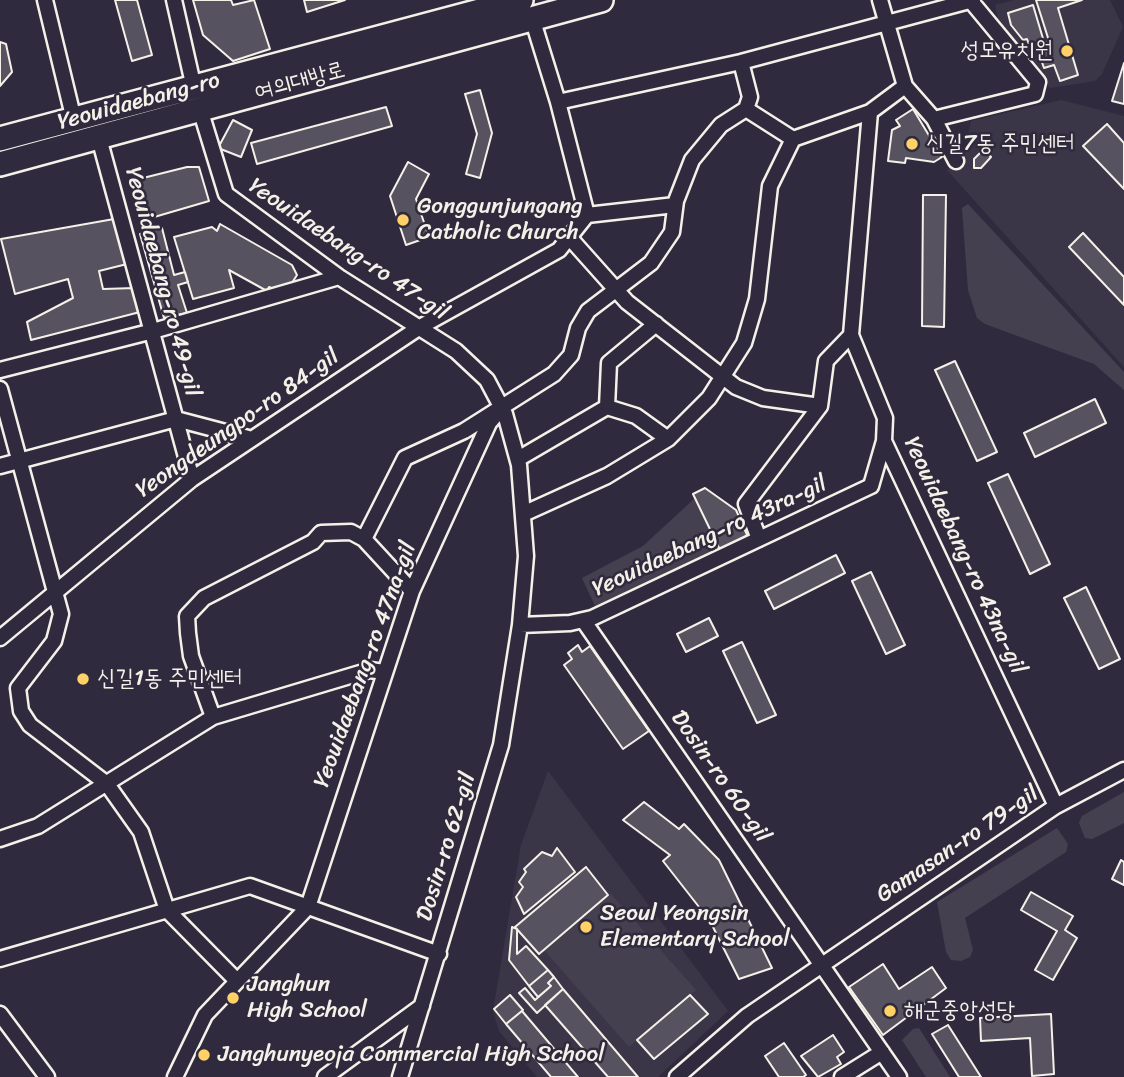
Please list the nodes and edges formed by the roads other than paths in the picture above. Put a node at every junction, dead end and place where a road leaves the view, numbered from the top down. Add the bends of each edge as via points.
1 (45, 0) edge
2 (174, 0) edge
3 (601, 0) edge
4 (880, 0) edge
5 (971, 0) edge
6 (526, 9) edge
7 (887, 24) junction
8 (741, 62) junction
9 (905, 86) junction
10 (197, 98) junction
11 (558, 102) junction
12 (747, 108) junction
13 (870, 112) junction
14 (934, 119) junction
15 (75, 120) junction
16 (99, 138) junction
17 (0, 139) edge
18 (793, 139) junction
19 (956, 161) dead end
20 (0, 164) edge
21 (675, 205) junction
22 (587, 215) junction
23 (569, 237) junction
24 (339, 277) junction
25 (615, 290) junction
26 (656, 324) junction
27 (419, 327) junction
28 (153, 331) junction
29 (851, 335) junction
30 (0, 370) edge
31 (722, 377) junction
32 (0, 389) edge
33 (820, 406) junction
34 (607, 407) junction
35 (502, 408) junction
36 (176, 419) junction
37 (252, 439) junction
38 (668, 439) junction
39 (884, 442) junction
40 (517, 459) junction
41 (18, 461) junction
42 (0, 466) edge
43 (192, 479) junction
44 (523, 513) junction
45 (760, 538) junction
46 (364, 539) junction
47 (54, 591) junction
48 (412, 591) junction
49 (583, 620) junction
50 (520, 625) junction
51 (0, 638) edge
52 (384, 672) junction
53 (213, 717) junction
54 (1124, 770) edge
55 (107, 784) junction
56 (1056, 806) junction
57 (0, 839) edge
58 (307, 907) junction
59 (167, 910) junction
60 (439, 954) junction
61 (0, 959) edge
62 (821, 963) junction
63 (237, 981) junction
64 (422, 1006) junction
65 (1, 1018) edge
66 (882, 1052) junction
67 (47, 1077) edge
68 (175, 1077) edge
69 (325, 1077) edge
70 (400, 1077) edge
71 (677, 1077) edge
72 (842, 1077) edge
73 (899, 1077) edge

1 - 15 street
2 - 10 street, Yeouidaebang-ro 47-gil
3 - 6 main road
4 - 7 street
5 - 7 street
5 - 14 street via 1038,82 1035,93
6 - 10 main road, Yeouidaebang-ro
6 - 11 street
7 - 8 street
7 - 9 street
8 - 11 street
8 - 12 street via 750,97
9 - 13 street
9 - 14 street
10 - 15 main road, Yeouidaebang-ro
10 - 16 main road
10 - 24 street, Yeouidaebang-ro 47-gil via 226,194
11 - 22 street
12 - 18 street
12 - 21 street via 720,125 692,160
13 - 18 street
13 - 29 street, Yeouidaebang-ro 43na-gil
14 - 19 street
15 - 17 main road, Yeouidaebang-ro
16 - 20 main road
16 - 28 street, Yeouidaebang-ro 49-gil
18 - 31 street via 770,186 757,299 748,332
21 - 22 street
21 - 25 street via 672,232 651,264
22 - 23 street, Yeongdeungpo-ro 84-gil
23 - 25 street
23 - 27 street, Yeongdeungpo-ro 84-gil via 559,250
24 - 27 street, Yeouidaebang-ro 47-gil
24 - 28 street
25 - 26 street
25 - 35 street via 588,311 571,355 554,374
26 - 31 street
26 - 34 street via 609,363
27 - 35 street, Yeouidaebang-ro 47-gil via 456,351 486,380
27 - 37 street, Yeongdeungpo-ro 84-gil
28 - 30 street
28 - 36 street, Yeouidaebang-ro 49-gil
29 - 33 street via 826,361
29 - 39 street, Yeouidaebang-ro 43na-gil via 885,418
31 - 33 street via 762,398
31 - 38 street via 709,398
32 - 41 street
33 - 45 street via 746,504
34 - 38 street via 636,416
34 - 40 street
35 - 40 street, Yeouidaebang-ro 47-gil
35 - 46 street via 405,458
35 - 48 street, Yeouidaebang-ro 47na-gil via 489,424
36 - 37 street
36 - 41 street
36 - 43 street, Yeouidaebang-ro 49-gil
37 - 43 street, Yeongdeungpo-ro 84-gil
38 - 44 street via 607,476
39 - 45 street, Yeouidaebang-ro 43ra-gil via 871,486
39 - 56 street, Yeouidaebang-ro 43na-gil
40 - 44 street, Yeouidaebang-ro 47-gil
41 - 42 street
41 - 47 street
43 - 47 street, Yeongdeungpo-ro 84-gil
44 - 50 street, Yeouidaebang-ro 47-gil via 526,556
45 - 49 street, Yeouidaebang-ro 43ra-gil
46 - 48 street
46 - 53 street via 351,532 321,533 313,542 233,581 194,606 187,616 191,656
47 - 51 street, Yeongdeungpo-ro 84-gil
47 - 55 street via 61,614 54,641 18,688 17,698 30,725
48 - 52 street, Yeouidaebang-ro 47na-gil
49 - 50 street, Yeouidaebang-ro 43ra-gil
49 - 62 street, Dosin-ro 60-gil
50 - 60 street, Dosin-ro 62-gil via 501,745
52 - 53 street via 370,670
52 - 58 street, Yeouidaebang-ro 47na-gil
53 - 55 street
54 - 56 street, Gamasan-ro 79-gil
55 - 57 street via 38,825
55 - 59 street via 141,832
56 - 62 street, Gamasan-ro 79-gil
58 - 59 street via 250,886
58 - 60 street
58 - 63 street
59 - 61 street
59 - 63 street
60 - 64 street, Dosin-ro 62-gil
62 - 66 street, Dosin-ro 60-gil
62 - 71 street via 747,1016
63 - 68 street via 205,1015
64 - 69 street
64 - 70 street, Dosin-ro 62-gil
65 - 67 street
66 - 72 street
66 - 73 street, Dosin-ro 60-gil

